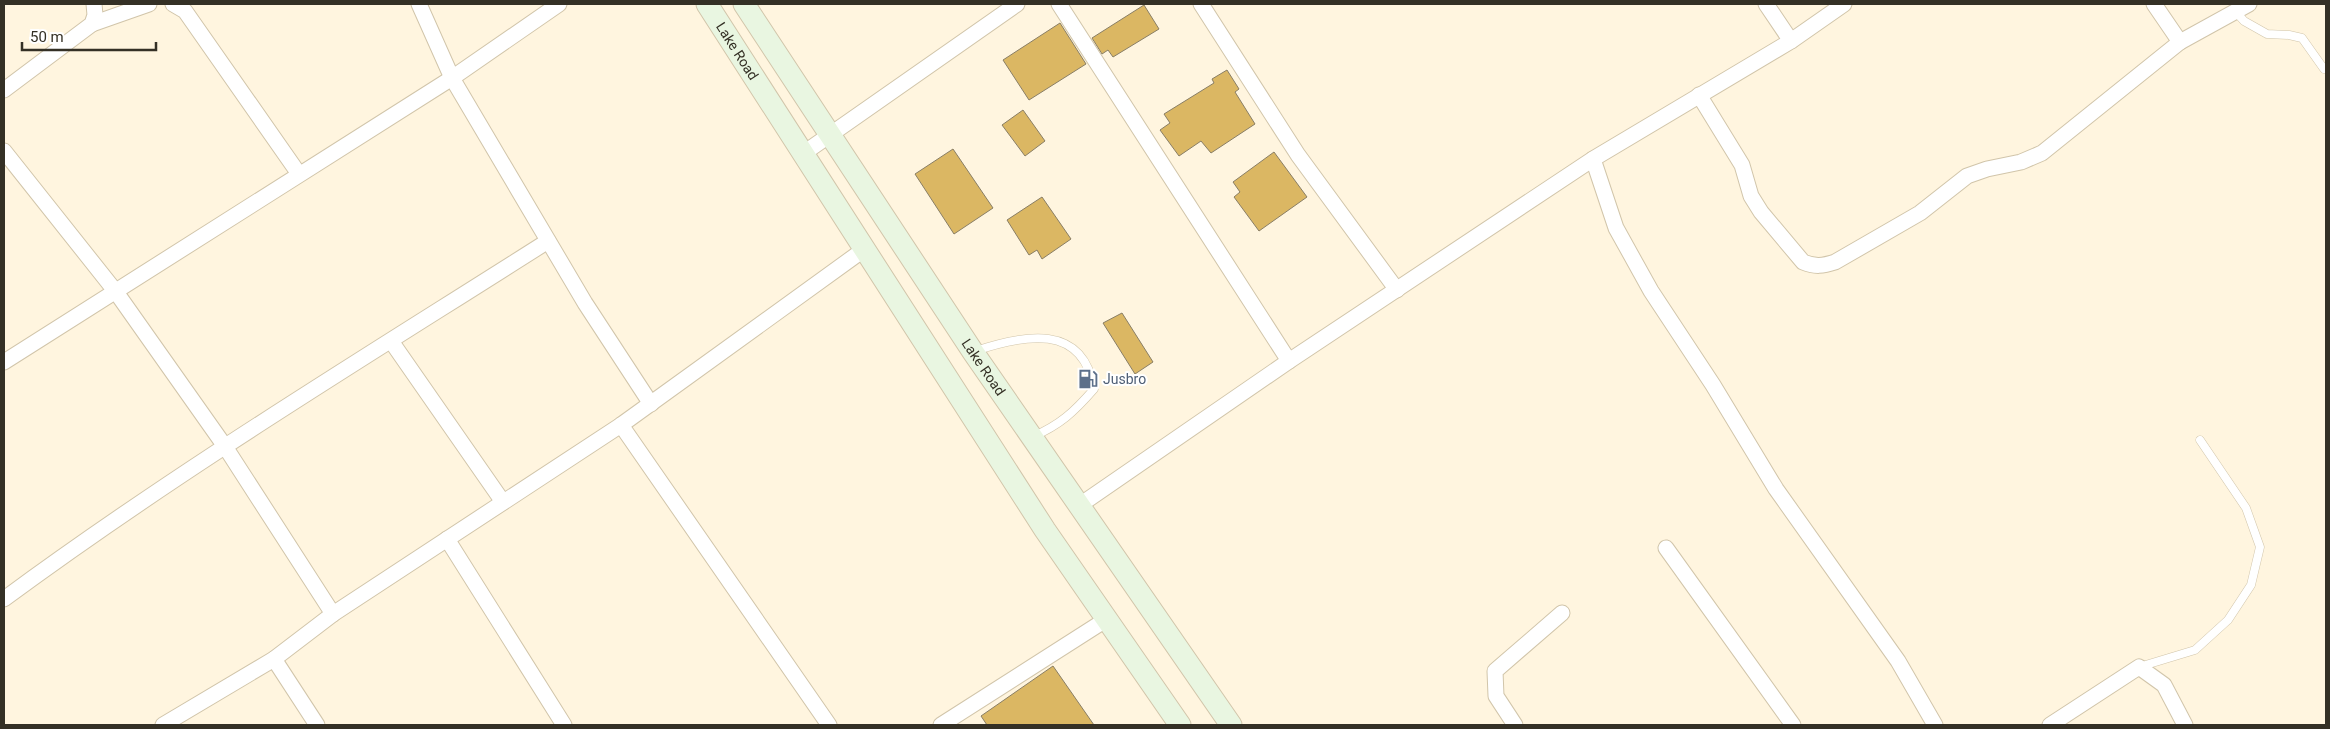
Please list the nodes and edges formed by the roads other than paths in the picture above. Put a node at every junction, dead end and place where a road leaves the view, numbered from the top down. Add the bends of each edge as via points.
1 (94, 4) edge
2 (149, 4) edge
3 (173, 4) edge
4 (419, 4) edge
5 (559, 4) edge
6 (707, 4) edge
7 (744, 4) edge
8 (1017, 4) edge
9 (1059, 4) edge
10 (1201, 4) edge
11 (1766, 4) edge
12 (1844, 4) edge
13 (2154, 4) edge
14 (2242, 7) edge
15 (92, 24) junction
16 (1791, 40) junction
17 (2180, 42) junction
18 (2324, 68) dead end
19 (452, 78) junction
20 (4, 90) edge
21 (1699, 95) junction
22 (830, 133) junction
23 (4, 151) edge
24 (804, 153) junction
25 (1593, 159) junction
26 (299, 174) junction
27 (548, 241) junction
28 (866, 248) junction
29 (1397, 290) junction
30 (116, 292) junction
31 (391, 341) junction
32 (973, 352) junction
33 (1289, 361) junction
34 (4, 362) edge
35 (650, 404) junction
36 (621, 425) junction
37 (1032, 437) junction
38 (2200, 440) dead end
39 (224, 445) junction
40 (503, 502) junction
41 (1080, 505) junction
42 (447, 539) junction
43 (1666, 548) dead end
44 (4, 599) edge
45 (1562, 613) dead end
46 (333, 614) junction
47 (1107, 619) junction
48 (274, 659) junction
49 (2139, 667) junction
50 (163, 725) edge
51 (317, 725) edge
52 (564, 725) edge
53 (829, 725) edge
54 (941, 725) edge
55 (1180, 725) edge
56 (1231, 725) edge
57 (1515, 725) edge
58 (1793, 725) edge
59 (1934, 725) edge
60 (2050, 725) edge
61 (2185, 725) edge

1 - 15 street
2 - 15 street
3 - 26 street via 185,11
4 - 19 street
5 - 19 street
6 - 24 main road, Lake Road
7 - 22 main road, Lake Road
8 - 22 street
9 - 33 street
10 - 29 street via 1298,155
11 - 16 street
12 - 16 street
13 - 17 street
14 - 17 street
14 - 18 lane via 2244,21 2267,34 2302,38
15 - 20 street
16 - 21 street
17 - 21 street via 2042,153 1967,176 1920,213 1824,266 1803,262 1761,212 1751,196 1742,166
19 - 26 street
19 - 27 street
21 - 25 street
22 - 24 street
22 - 32 main road, Lake Road
23 - 30 street
24 - 28 main road, Lake Road
25 - 29 street
25 - 59 street via 1616,228 1650,291 1713,385 1776,490 1898,662
26 - 30 street
27 - 31 street
27 - 35 street
28 - 35 street
28 - 47 main road, Lake Road via 1002,463
29 - 33 street
30 - 34 street
30 - 39 street
31 - 39 street
31 - 40 street
32 - 37 main road, Lake Road
32 - 37 lane via 1016,338 1038,338 1058,340 1070,346 1084,363 1092,375 1094,389 1056,426
33 - 41 street
35 - 36 street
36 - 40 street
36 - 53 street
37 - 41 main road, Lake Road
38 - 49 lane via 2246,508 2260,547 2251,585 2228,620 2195,650
39 - 44 street via 89,536
39 - 46 street
40 - 42 street
41 - 56 main road, Lake Road
42 - 46 street
42 - 52 street
43 - 58 street
45 - 57 street via 1495,671 1496,696
46 - 48 street
47 - 54 street
47 - 55 main road, Lake Road
48 - 50 street
48 - 51 street
49 - 60 street
49 - 61 street via 2164,685

